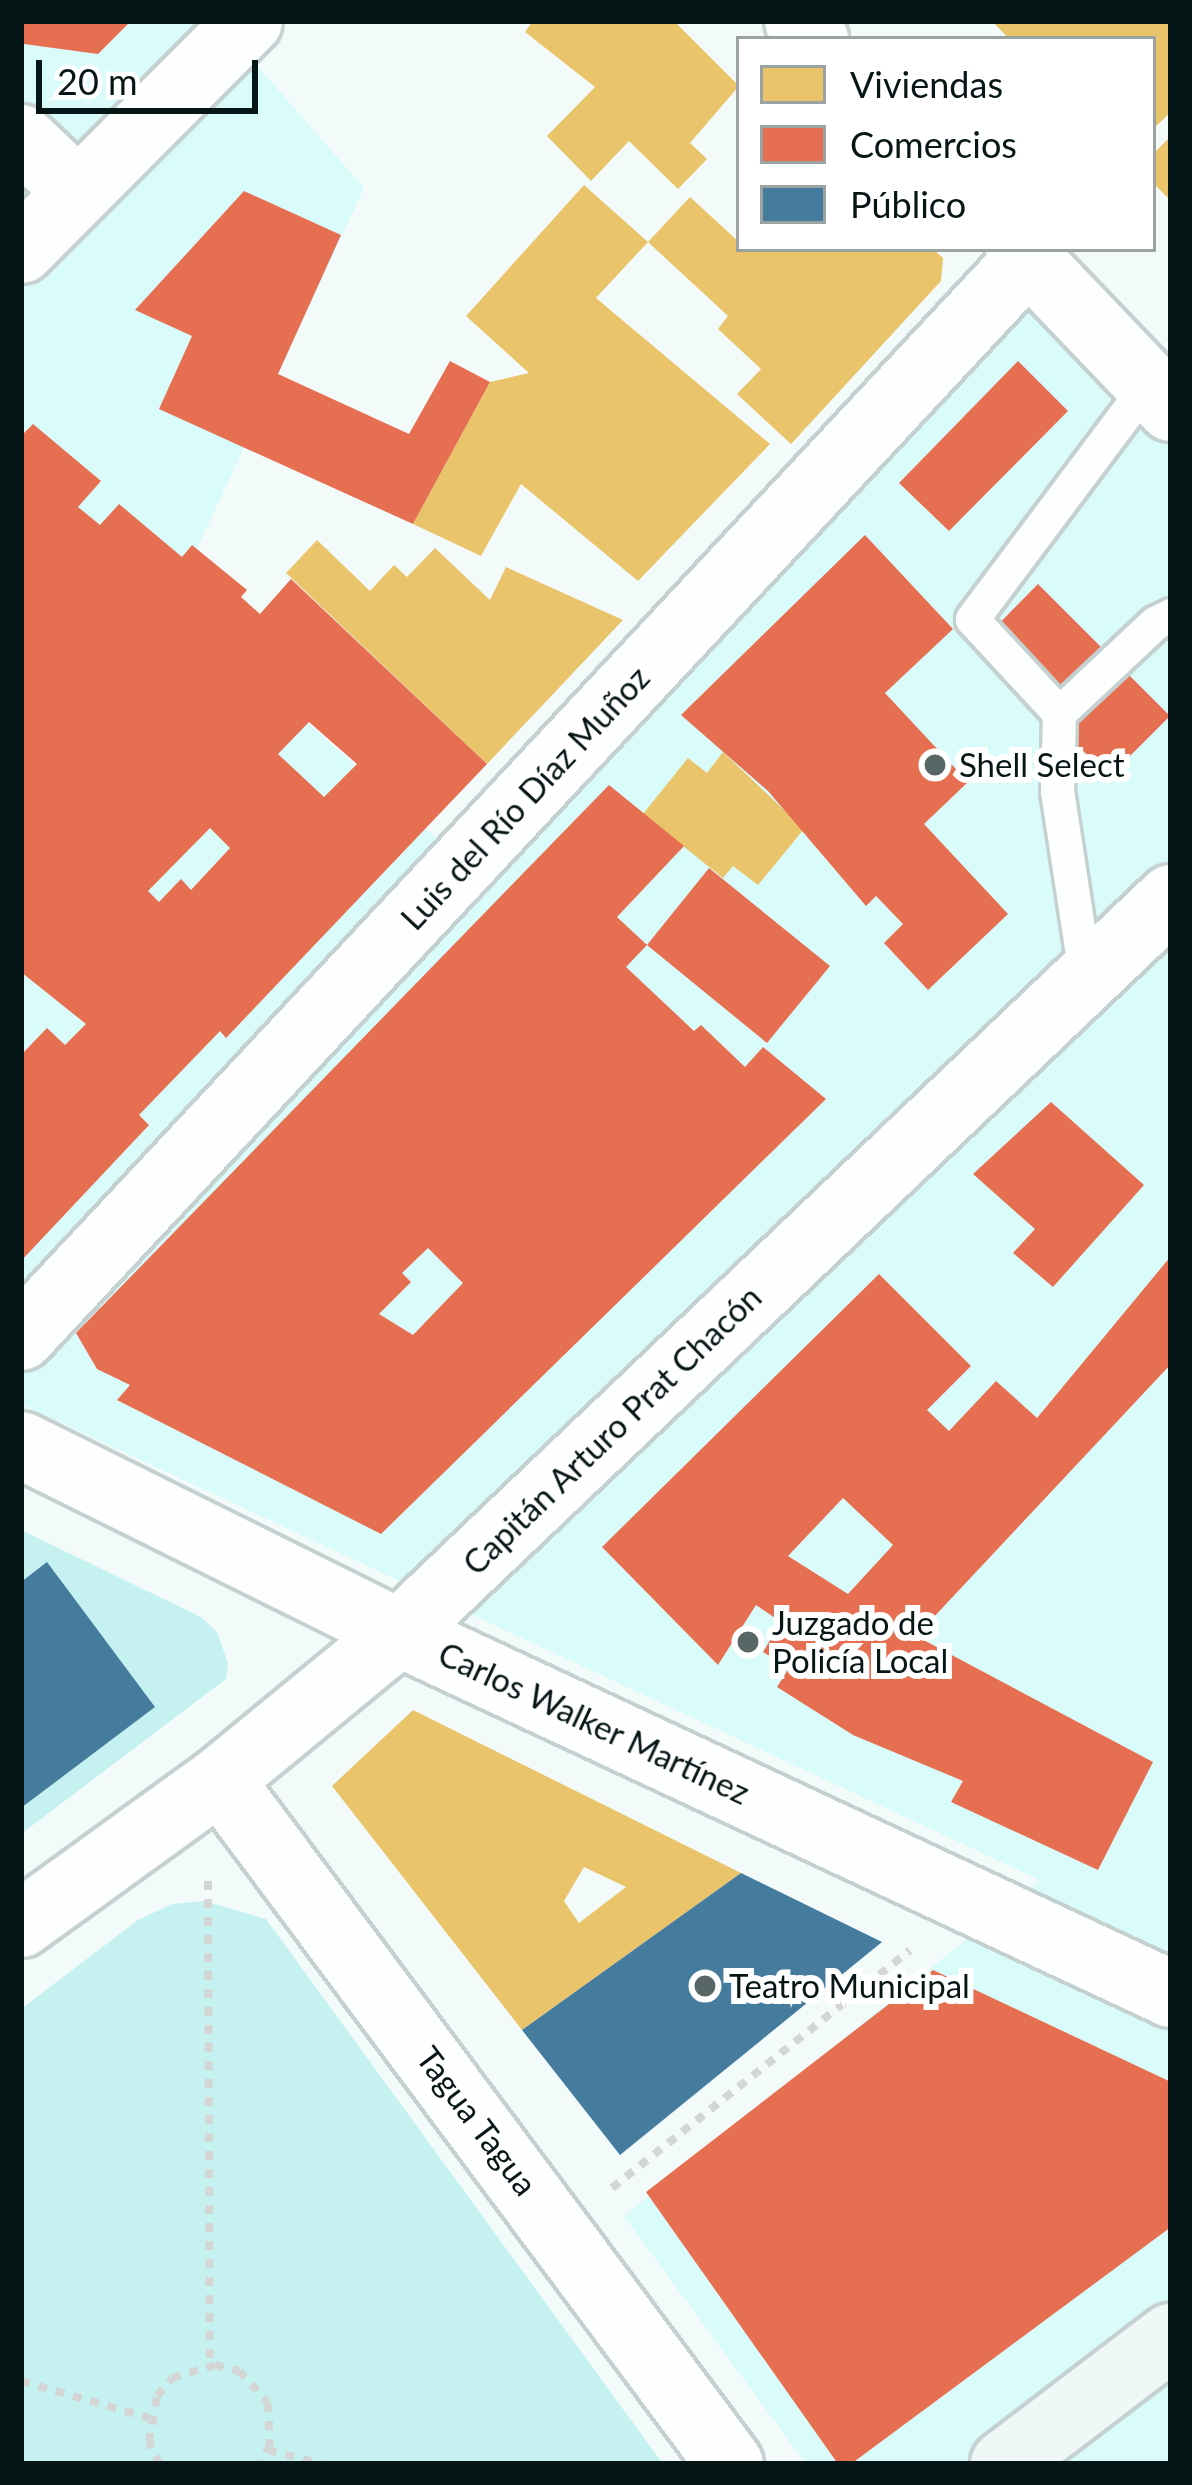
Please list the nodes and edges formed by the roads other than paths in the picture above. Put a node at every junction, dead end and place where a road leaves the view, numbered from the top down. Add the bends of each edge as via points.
1 (249, 21) edge
2 (21, 138) edge
3 (76, 190) junction
4 (21, 250) edge
5 (1023, 254) edge
6 (1160, 396) edge
7 (1171, 615) edge
8 (1059, 713) junction
9 (1171, 898) edge
10 (1086, 980) junction
11 (21, 1337) edge
12 (21, 1445) edge
13 (399, 1634) junction
14 (220, 1780) junction
15 (21, 1924) edge
16 (1171, 1994) edge
17 (1171, 2337) edge
18 (730, 2464) edge
19 (1004, 2464) edge

1 - 3 street
2 - 3 street
3 - 4 street
5 - 6 street
5 - 11 street, Luis del Río Díaz Muñoz
6 - 8 lane via 972,619
7 - 8 lane
8 - 10 lane via 1057,790
9 - 10 street, Capitán Arturo Prat Chacón
10 - 13 street, Capitán Arturo Prat Chacón
12 - 13 street, Carlos Walker Martínez
13 - 14 street, Capitán Arturo Prat Chacón
13 - 16 street, Carlos Walker Martínez
14 - 15 street, Capitán Arturo Prat Chacón
14 - 18 street, Tagua Tagua
17 - 19 main road

